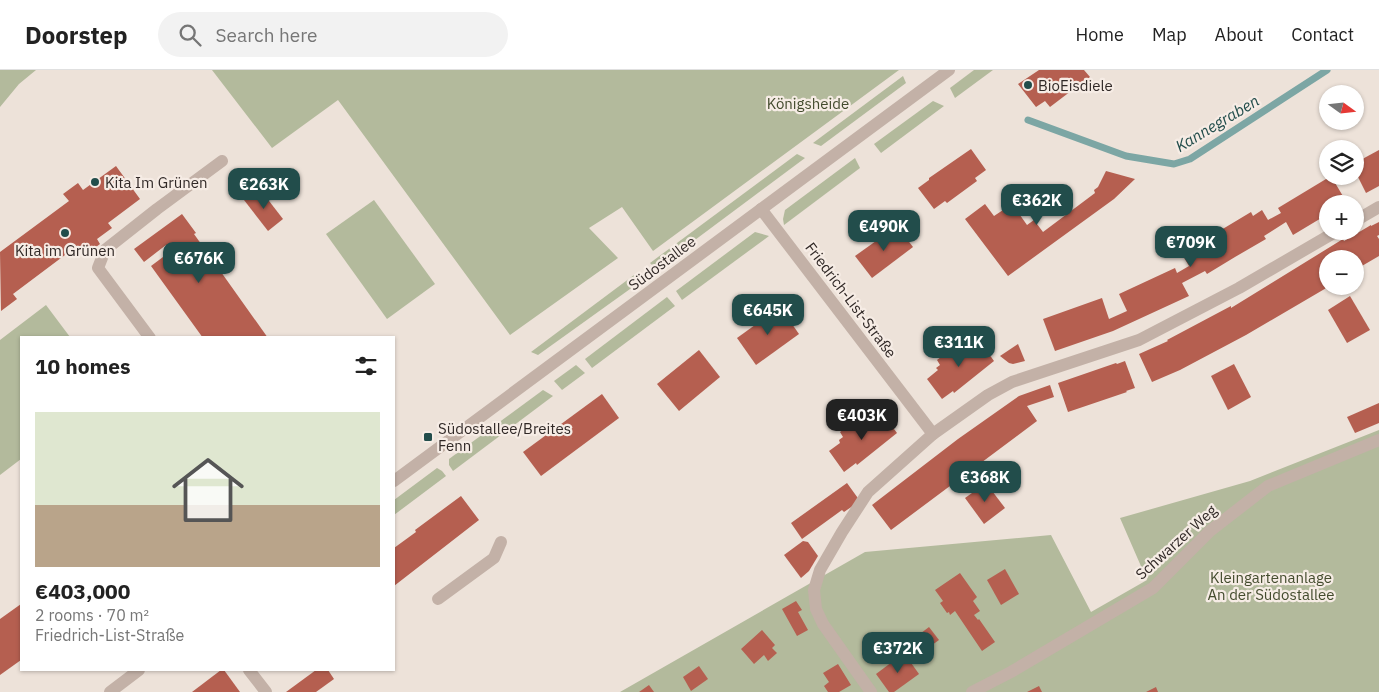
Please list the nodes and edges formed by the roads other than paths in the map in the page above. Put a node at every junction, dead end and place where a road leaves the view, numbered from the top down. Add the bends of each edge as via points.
1 (949, 70) edge
2 (222, 161) dead end
3 (1379, 207) edge
4 (761, 209) junction
5 (1364, 216) edge
6 (1321, 240) edge
7 (149, 336) edge
8 (934, 434) junction
9 (1379, 440) edge
10 (395, 481) edge
11 (501, 542) dead end
12 (438, 599) dead end
13 (138, 671) edge
14 (250, 671) edge
15 (110, 692) edge
16 (266, 692) edge
17 (871, 692) edge
18 (972, 692) edge

1 - 4 street, Südostallee
2 - 7 street via 105,250 98,268
3 - 5 street
4 - 8 street, Friedrich-List-Straße
4 - 10 street, Südostallee
6 - 8 street via 1139,340 1012,382
8 - 17 street via 868,492 820,570 814,590 816,610 823,624
9 - 18 street, Schwarzer Weg via 1268,486 1210,531 1153,588
11 - 12 street via 494,558
13 - 15 street
14 - 16 street

